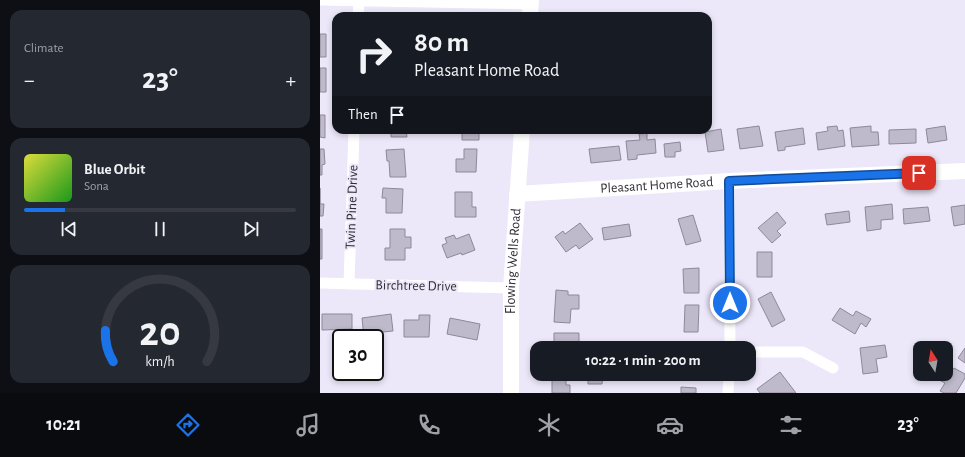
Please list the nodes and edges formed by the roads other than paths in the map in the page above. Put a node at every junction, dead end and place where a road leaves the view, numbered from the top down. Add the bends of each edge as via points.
1 (320, 0) edge
2 (359, 2) junction
3 (531, 7) edge
4 (358, 12) edge
5 (354, 134) edge
6 (522, 134) edge
7 (965, 171) edge
8 (729, 181) junction
9 (517, 194) junction
10 (320, 282) edge
11 (349, 284) junction
12 (511, 288) junction
13 (730, 341) edge
14 (756, 352) edge
15 (832, 368) dead end
16 (729, 381) edge
17 (511, 393) edge
18 (728, 393) edge

1 - 2 street
2 - 3 street
2 - 4 street
5 - 11 street, Twin Pine Drive
6 - 9 street, Flowing Wells Road
7 - 8 street, Pleasant Home Road
8 - 9 street, Pleasant Home Road
8 - 13 street
9 - 12 street, Flowing Wells Road
10 - 11 street, Birchtree Drive
11 - 12 street, Birchtree Drive
12 - 17 street, Flowing Wells Road
14 - 15 street via 803,352
16 - 18 street

